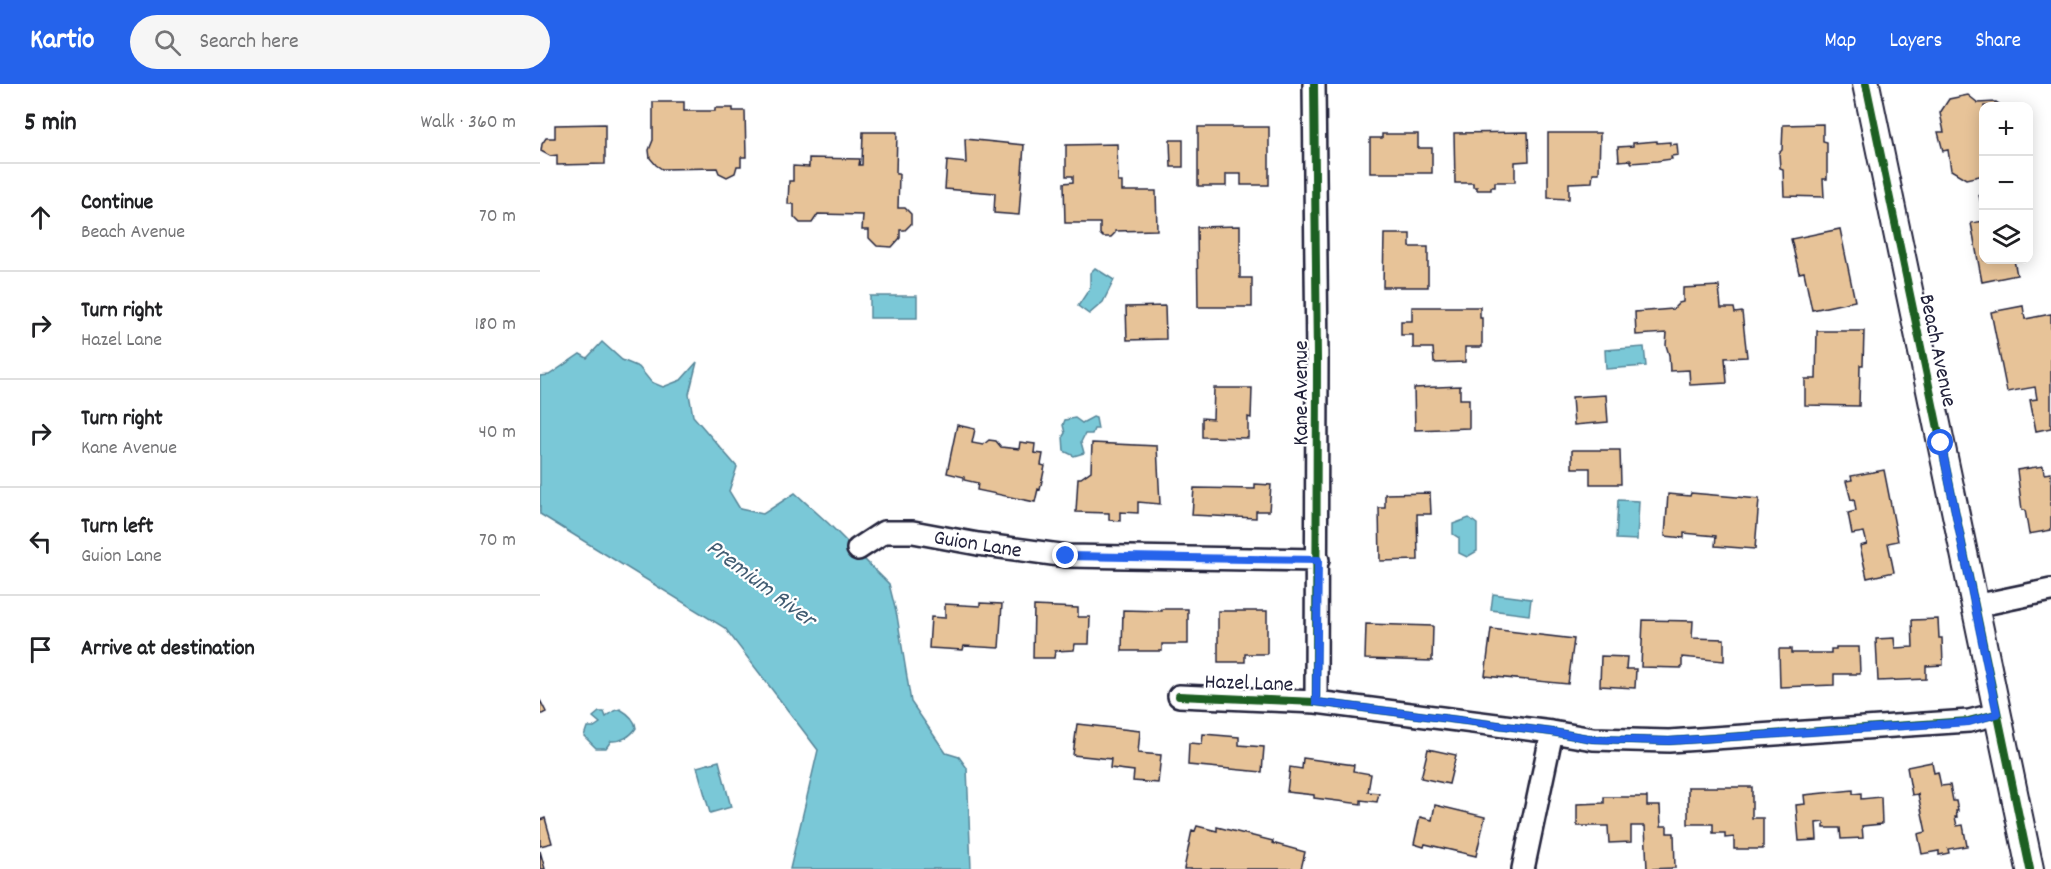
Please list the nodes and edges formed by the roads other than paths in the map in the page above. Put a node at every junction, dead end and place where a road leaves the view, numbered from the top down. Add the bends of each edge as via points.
1 (1314, 84) edge
2 (1866, 84) edge
3 (858, 549) dead end
4 (1318, 560) junction
5 (2051, 590) edge
6 (1975, 606) junction
7 (1179, 696) dead end
8 (1316, 702) junction
9 (1997, 714) junction
10 (1552, 732) junction
11 (1523, 869) edge
12 (2030, 869) edge

1 - 4 street, Kane Avenue
2 - 6 street, Beach Avenue
3 - 4 street, Guion Lane via 884,532 913,532 1066,556
4 - 8 street, Kane Avenue
5 - 6 street
6 - 9 street, Beach Avenue
7 - 8 street, Hazel Lane
8 - 10 street, Hazel Lane
9 - 10 street, Hazel Lane via 1969,722 1669,741 1593,739
9 - 12 street, Beach Avenue
10 - 11 street

